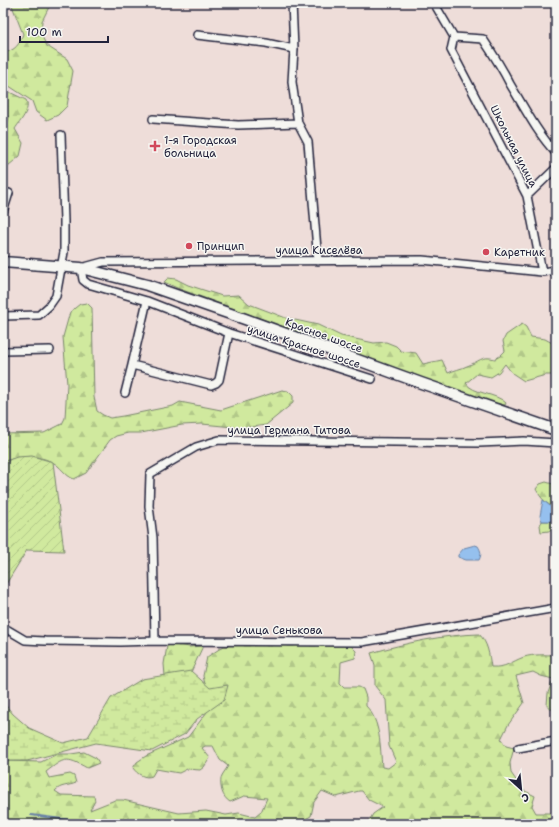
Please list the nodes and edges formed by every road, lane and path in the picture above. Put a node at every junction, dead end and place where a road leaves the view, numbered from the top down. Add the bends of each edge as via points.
1 (292, 3) edge
2 (434, 3) edge
3 (197, 35) dead end
4 (454, 37) junction
5 (294, 49) junction
6 (153, 119) dead end
7 (298, 123) junction
8 (61, 135) dead end
9 (556, 152) edge
10 (556, 168) edge
11 (9, 193) dead end
12 (527, 196) junction
13 (3, 212) edge
14 (318, 261) junction
15 (3, 262) edge
16 (62, 266) junction
17 (81, 268) junction
18 (556, 270) edge
19 (542, 272) junction
20 (147, 301) junction
21 (3, 316) edge
22 (229, 333) junction
23 (50, 350) dead end
24 (3, 351) edge
25 (132, 365) junction
26 (372, 379) dead end
27 (125, 393) dead end
28 (556, 430) edge
29 (556, 443) edge
30 (556, 608) edge
31 (3, 627) edge
32 (155, 641) junction
33 (556, 741) edge
34 (518, 748) dead end

1 - 5 street
2 - 4 street
3 - 5 street
4 - 9 street via 483,39 527,112
4 - 12 street, Школьная улица via 451,50
5 - 7 street via 292,82
6 - 7 street via 238,125
7 - 14 street via 308,142
8 - 16 street via 64,221
10 - 12 street
11 - 13 street
12 - 19 street, Школьная улица
14 - 17 street, улица Киселёва via 103,262
14 - 19 street, улица Киселёва via 422,260
15 - 16 main road, Красное шоссе
16 - 17 main road, Красное шоссе
16 - 21 street via 56,296 39,315
17 - 20 street, улица Красное шоссе via 83,280 88,284
17 - 28 main road, Красное шоссе via 147,286 246,319
18 - 19 street, улица Киселёва
20 - 22 street, улица Красное шоссе
20 - 25 street
22 - 25 street via 219,380 211,385
22 - 26 street, улица Красное шоссе
23 - 24 street
25 - 27 street
29 - 32 street, улица Германа Титова via 219,440 196,447 150,474
30 - 32 street, улица Сенькова via 362,642
31 - 32 street, улица Сенькова via 25,640
33 - 34 street

